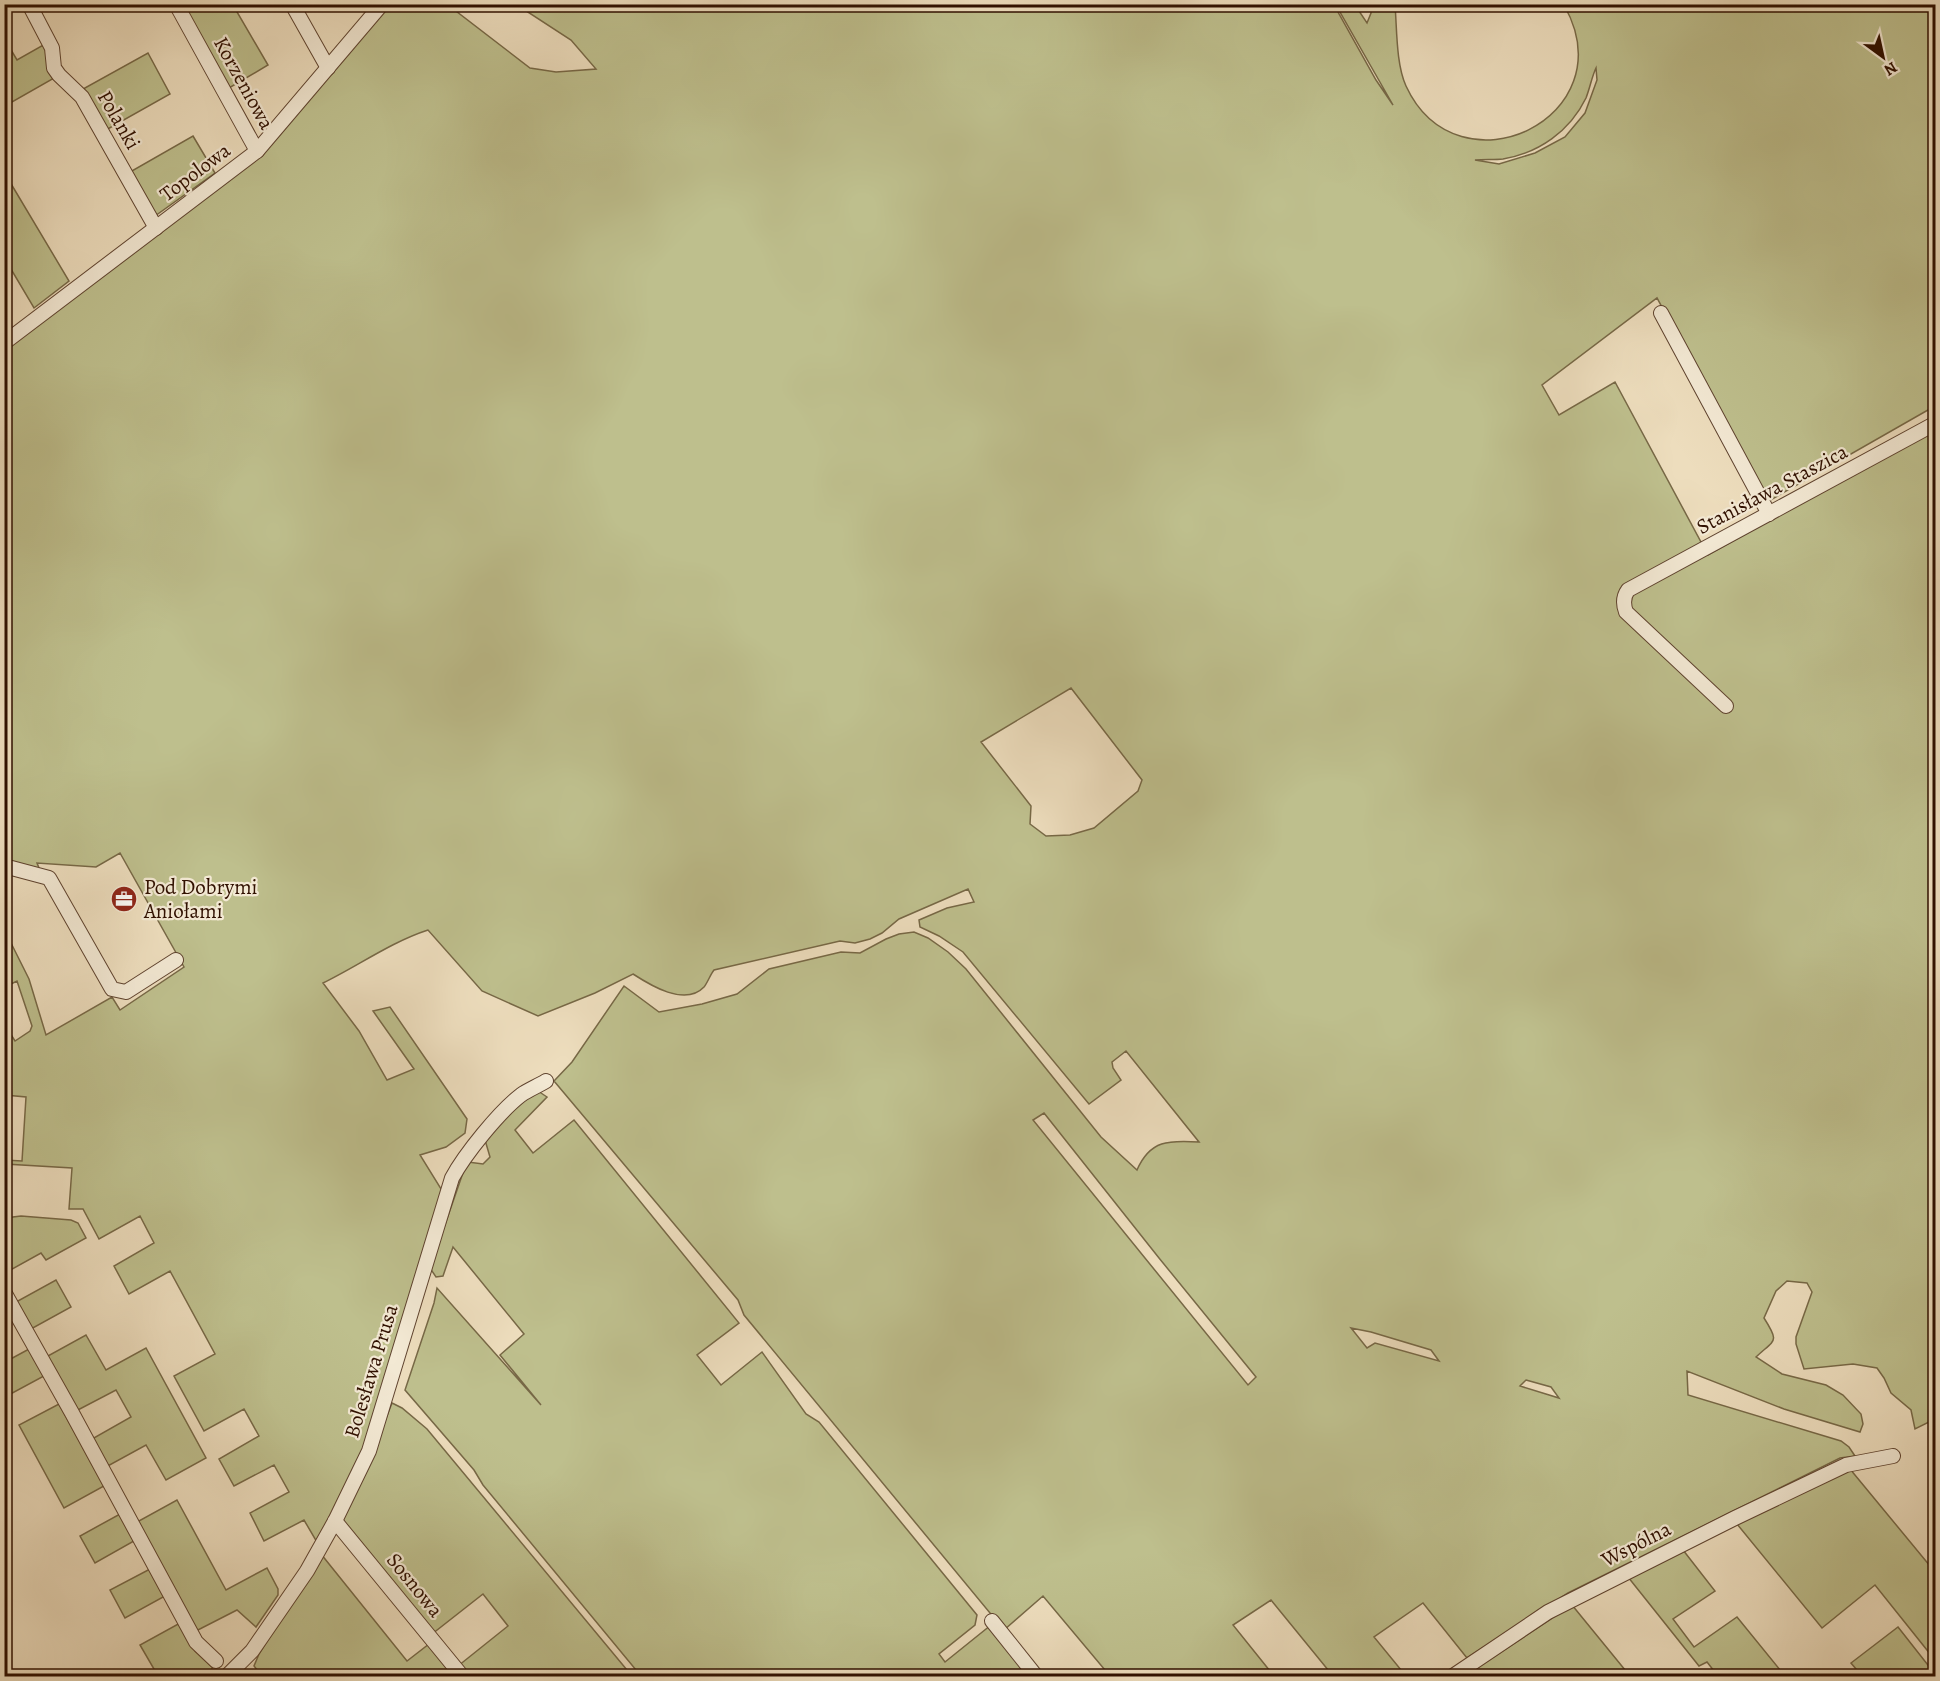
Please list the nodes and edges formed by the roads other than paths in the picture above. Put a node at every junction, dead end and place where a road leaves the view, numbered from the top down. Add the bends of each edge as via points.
1 (29, 4) edge
2 (176, 4) edge
3 (292, 4) edge
4 (382, 4) edge
5 (328, 68) junction
6 (257, 151) junction
7 (156, 228) junction
8 (1661, 313) dead end
9 (4, 343) edge
10 (1935, 423) edge
11 (1768, 514) junction
12 (1726, 706) dead end
13 (4, 866) edge
14 (176, 960) dead end
15 (546, 1081) dead end
16 (4, 1292) edge
17 (1893, 1456) dead end
18 (334, 1521) junction
19 (992, 1621) dead end
20 (216, 1661) dead end
21 (227, 1677) edge
22 (462, 1677) edge
23 (1036, 1677) edge
24 (1453, 1677) edge

1 - 7 street, Polanki via 52,48 54,68 82,97
2 - 6 street, Korzeniowa
3 - 5 street
4 - 5 street, Topolowa
5 - 6 street, Topolowa
6 - 7 street, Topolowa
7 - 9 street, Topolowa
8 - 11 street
10 - 11 street, Stanisława Staszica
11 - 12 street, Stanisława Staszica via 1624,595 1626,612
13 - 14 street via 49,878 112,989 126,992
15 - 18 street, Bolesława Prusa via 521,1095 505,1110 460,1162 452,1178 369,1451
16 - 20 street via 196,1642
17 - 24 street, Wspólna via 1846,1465 1735,1518 1548,1612
18 - 21 street, Bolesława Prusa via 277,1615 252,1651
18 - 22 street, Sosnowa
19 - 23 street

